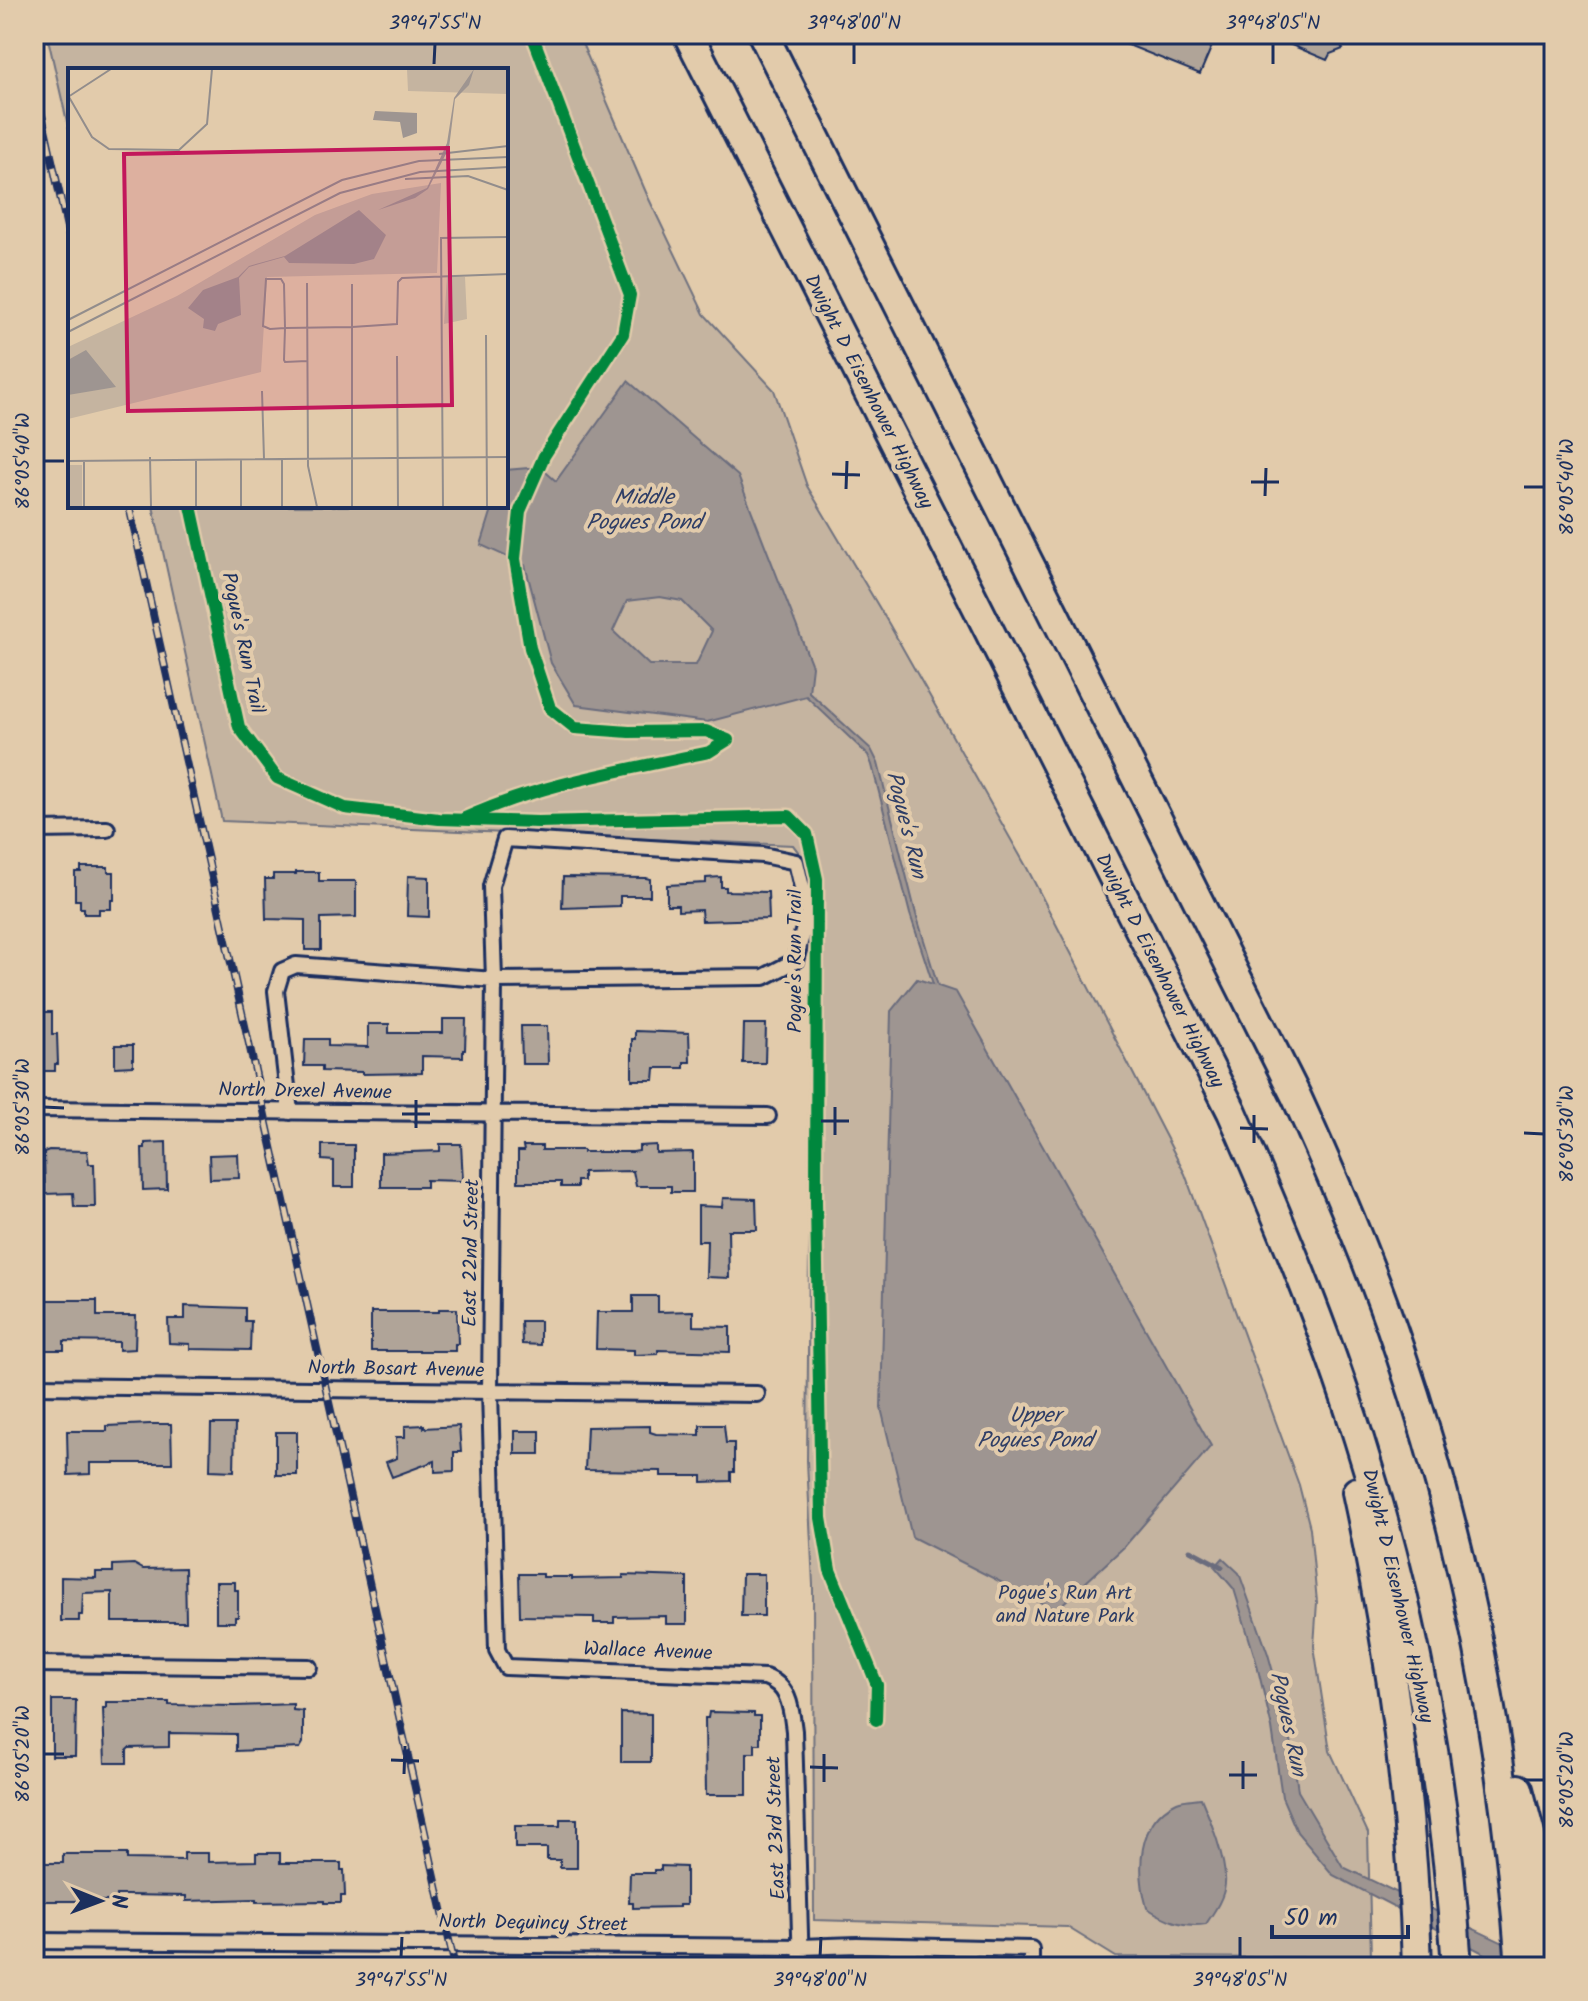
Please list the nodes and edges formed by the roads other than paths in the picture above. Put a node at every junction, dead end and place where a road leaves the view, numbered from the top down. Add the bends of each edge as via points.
1 (688, 34) edge
2 (763, 34) edge
3 (107, 829) dead end
4 (34, 830) edge
5 (494, 980) junction
6 (34, 1109) edge
7 (290, 1112) junction
8 (494, 1114) junction
9 (768, 1116) dead end
10 (1322, 1330) junction
11 (34, 1386) edge
12 (490, 1391) junction
13 (757, 1394) dead end
14 (1473, 1622) junction
15 (34, 1664) edge
16 (309, 1667) dead end
17 (506, 1667) joint
18 (784, 1689) joint
19 (34, 1941) edge
20 (801, 1947) junction
21 (801, 1967) edge
22 (1031, 1967) edge
23 (1417, 1967) edge
24 (1457, 1967) edge
25 (1521, 1967) edge
26 (1550, 1967) edge

1 - 10 highway, Dwight D Eisenhower Highway via 1232,1112
2 - 14 highway via 1328,1167 1411,1386
3 - 4 street
5 - 5 street, East 22nd Street via 491,886 505,839 763,855 796,862 808,913 795,961 764,977
5 - 7 street via 296,965 282,971 276,991
5 - 8 street, East 22nd Street
6 - 7 street, North Drexel Avenue
7 - 8 street, North Drexel Avenue
8 - 9 street, North Drexel Avenue
8 - 12 street, East 22nd Street
10 - 23 highway via 1396,1702
10 - 24 highway, Dwight D Eisenhower Highway via 1396,1572 1431,1747
11 - 12 street, North Bosart Avenue
12 - 13 street, North Bosart Avenue
12 - 17 street, East 22nd Street via 497,1650
14 - 25 highway via 1503,1790
14 - 26 highway via 1531,1838
15 - 16 street
17 - 18 street, Wallace Avenue via 765,1677
18 - 20 street, East 23rd Street via 794,1731
19 - 20 street, North Dequincy Street
20 - 21 street, East 23rd Street
20 - 22 street, North Dequincy Street via 1031,1949

